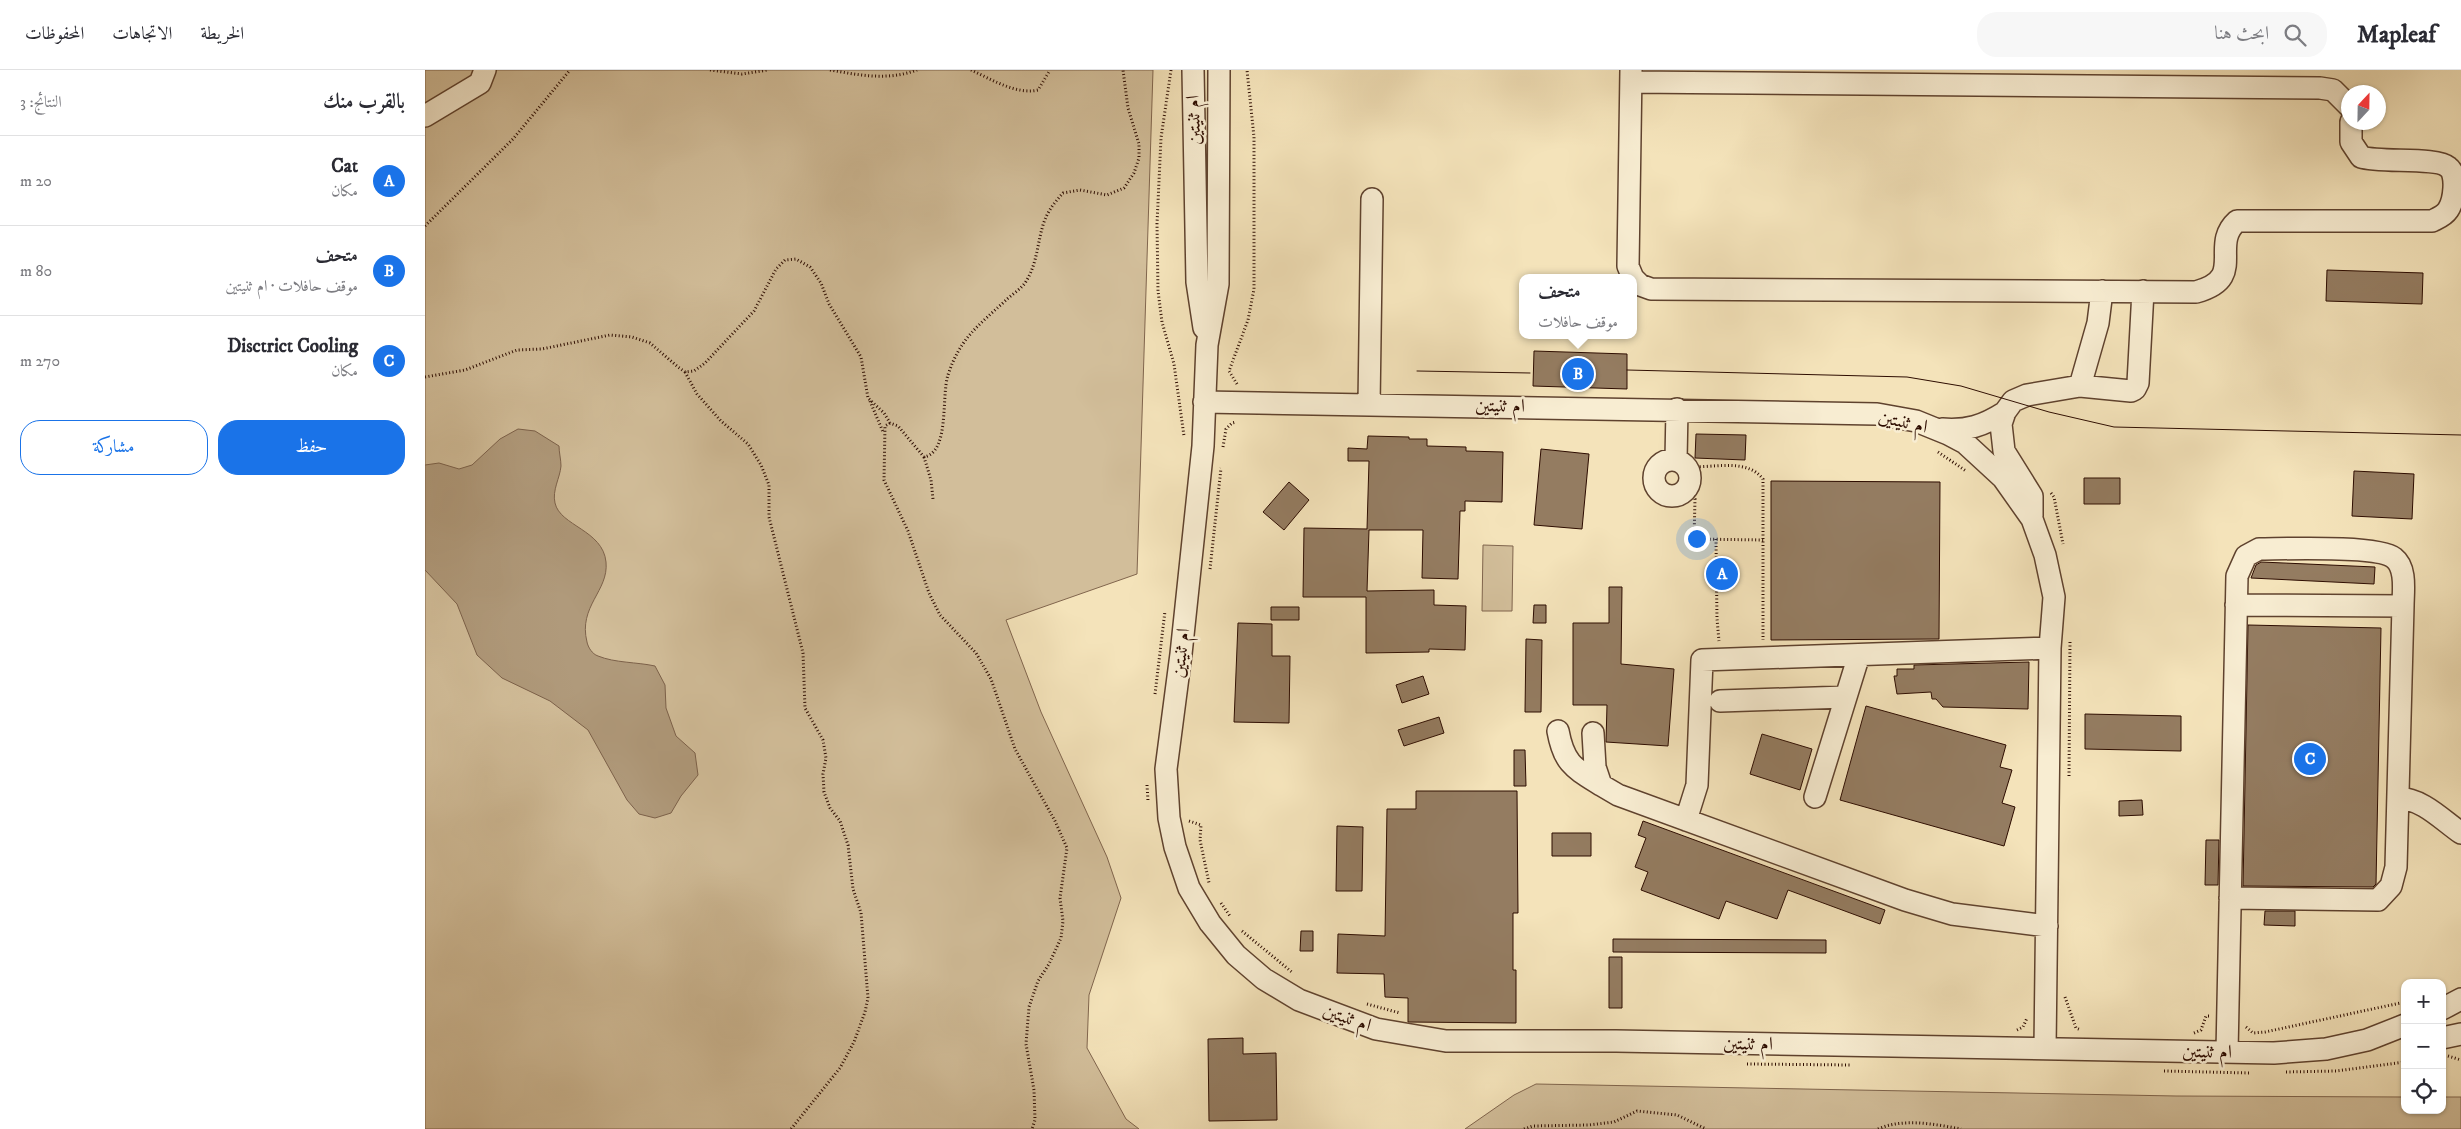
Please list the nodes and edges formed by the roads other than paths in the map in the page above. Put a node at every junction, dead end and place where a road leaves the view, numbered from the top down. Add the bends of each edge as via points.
1 (485, 70) edge
2 (1193, 70) edge
3 (1219, 70) edge
4 (1631, 76) edge
5 (2341, 98) edge
6 (425, 116) edge
7 (2351, 130) edge
8 (2455, 165) edge
9 (1218, 168) junction
10 (1195, 171) junction
11 (1372, 199) dead end
12 (2455, 211) edge
13 (1196, 217) junction
14 (1219, 222) junction
15 (1207, 248) junction
16 (1631, 274) edge
17 (1637, 282) edge
18 (2102, 291) junction
19 (2143, 291) junction
20 (2079, 386) junction
21 (1204, 402) junction
22 (1369, 405) junction
23 (1677, 409) junction
24 (2005, 412) junction
25 (1933, 439) junction
26 (1684, 471) road end
27 (2033, 518) junction
28 (2236, 605) junction
29 (2403, 606) junction
30 (2050, 648) junction
31 (1859, 654) junction
32 (1845, 697) junction
33 (1720, 701) dead end
34 (1558, 731) dead end
35 (1593, 733) dead end
36 (1601, 785) junction
37 (1815, 797) dead end
38 (2398, 798) junction
39 (1686, 820) junction
40 (2461, 833) edge
41 (2230, 898) junction
42 (2047, 926) junction
43 (2461, 999) edge
44 (2446, 1007) edge
45 (2461, 1010) edge
46 (2446, 1014) edge
47 (2401, 1027) edge
48 (2461, 1034) edge
49 (2446, 1037) edge
50 (2367, 1040) junction
51 (2401, 1041) edge
52 (2045, 1048) junction
53 (2227, 1052) junction

1 - 6 street via 480,83
2 - 10 street, ام ثنيتين
3 - 9 street, ام ثنيتين
4 - 5 street via 2321,88 2333,90
4 - 16 street via 1628,266
7 - 8 street via 2351,142 2361,157 2373,161
8 - 12 street
9 - 10 street, ام ثنيتين via 1207,174
9 - 14 street, ام ثنيتين
10 - 13 street, ام ثنيتين
11 - 22 street
12 - 19 street via 2432,221 2237,221 2227,234 2222,278 2213,287 2196,292
13 - 14 street via 1204,228 1213,228
13 - 15 street, ام ثنيتين
14 - 15 street, ام ثنيتين
15 - 21 street, ام ثنيتين via 1218,284 1207,345
17 - 18 street via 1651,289
18 - 19 street
18 - 20 street via 2098,323
19 - 20 street via 2138,383 2135,389
20 - 24 street via 2027,395 2013,401
21 - 22 street, ام ثنيتين
21 - 52 street, ام ثنيتين via 1203,456 1166,769 1169,818 1189,888 1210,924 1236,955 1264,979 1299,1000 1375,1029 1446,1041
22 - 23 street, ام ثنيتين
23 - 25 street, ام ثنيتين via 1877,414 1917,421
23 - 26 street
24 - 25 street via 1990,421
24 - 27 street via 2001,424 2004,451 2032,496
25 - 27 street, ام ثنيتين via 1965,443 2003,478
27 - 30 street, ام ثنيتين via 2053,597
28 - 29 street
28 - 29 street via 2237,576 2246,556 2259,549 2375,551 2394,558 2403,572
28 - 41 street
29 - 38 street
30 - 31 street
30 - 42 street, ام ثنيتين
31 - 32 street
31 - 39 street via 1701,660 1697,785
32 - 33 street
32 - 37 street
34 - 36 street via 1561,748 1573,768
35 - 36 street via 1595,767
36 - 39 street via 1617,795
38 - 40 street via 2419,802
38 - 41 street via 2396,867 2391,886 2378,900
39 - 42 street via 1905,900 1953,914
41 - 53 street
42 - 52 street, ام ثنيتين
43 - 44 street
45 - 46 street
47 - 50 street, ام ثنيتين
48 - 49 street
50 - 51 street, ام ثنيتين
50 - 53 street, ام ثنيتين via 2326,1049
52 - 53 street, ام ثنيتين

